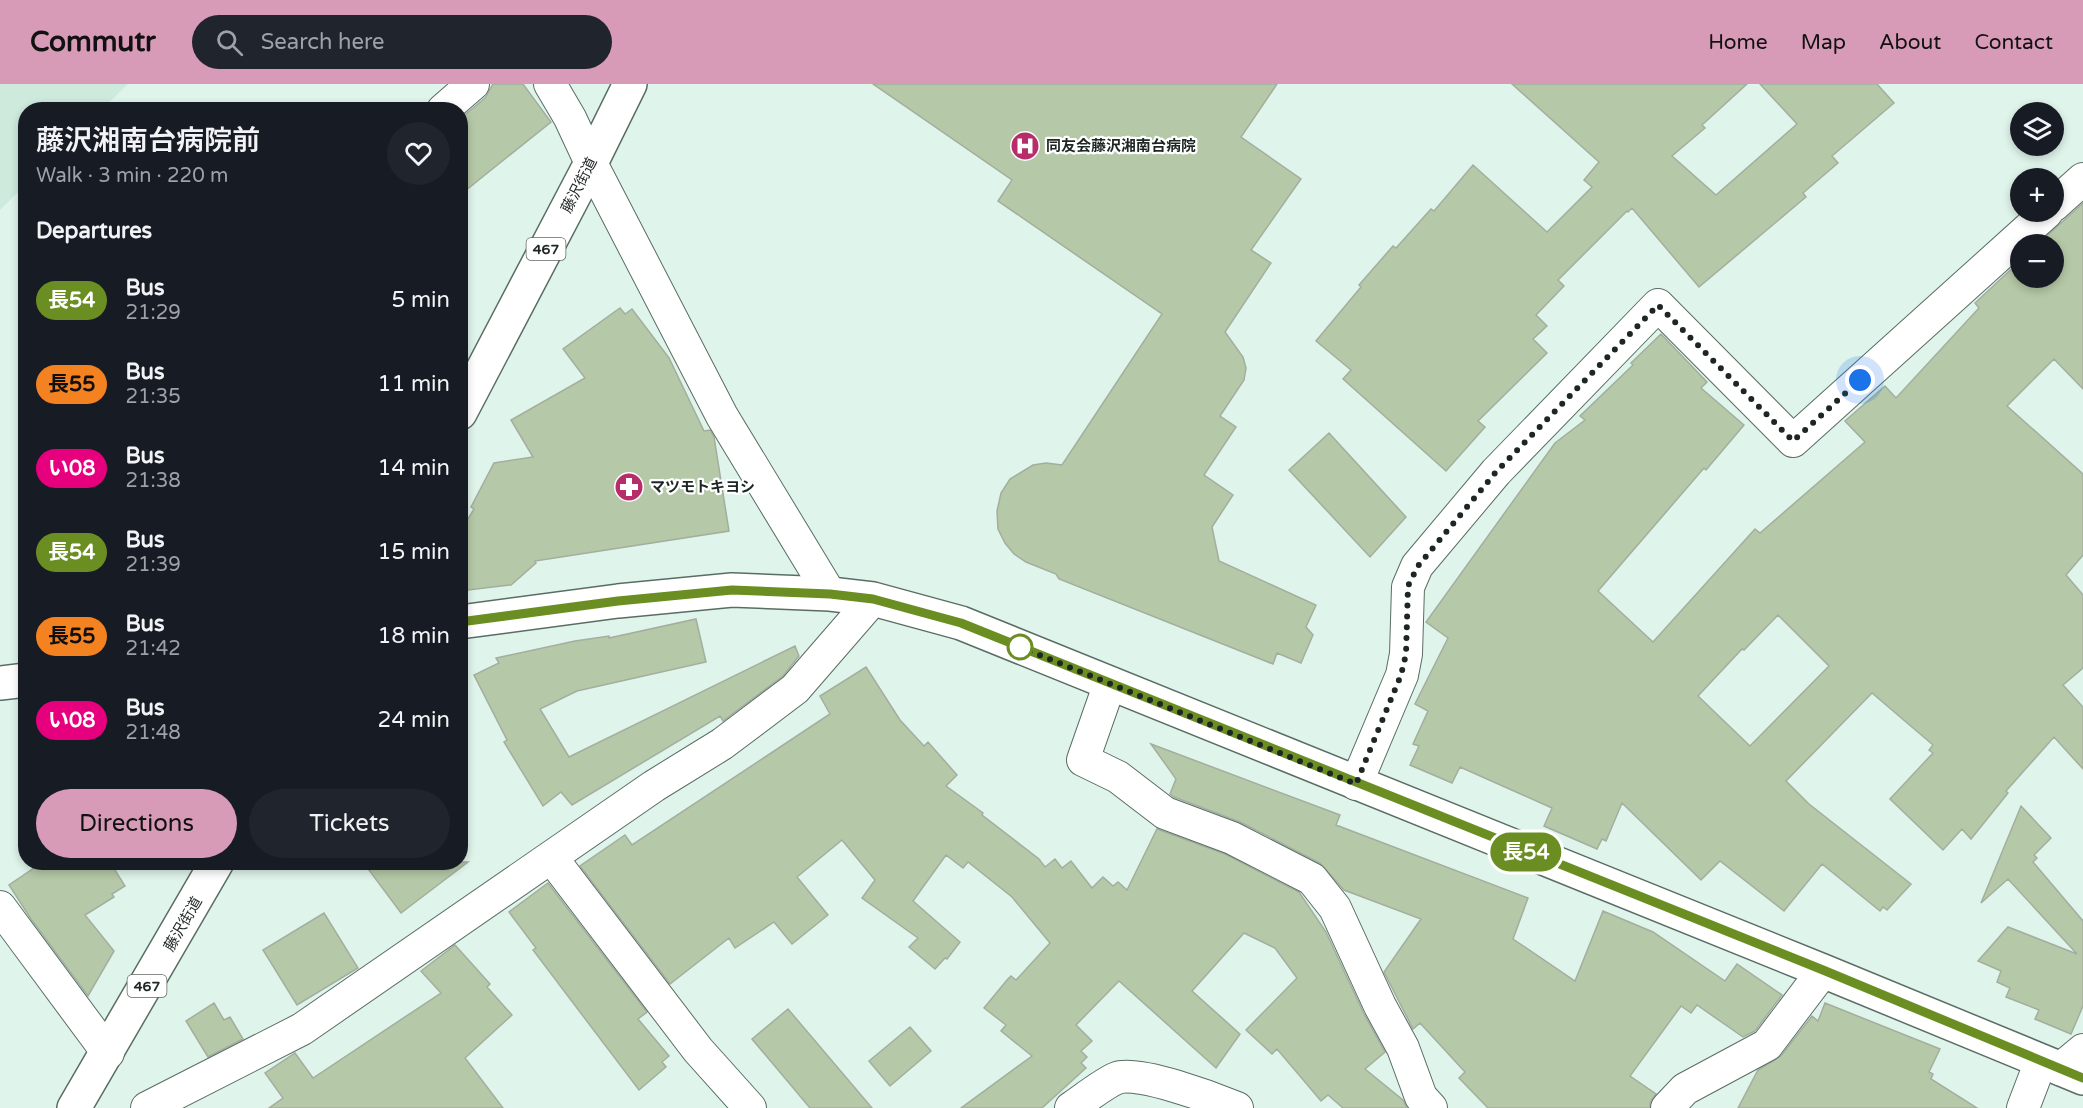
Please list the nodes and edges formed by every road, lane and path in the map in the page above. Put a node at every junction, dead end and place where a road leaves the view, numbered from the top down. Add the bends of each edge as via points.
1 (473, 84) edge
2 (550, 84) edge
3 (630, 84) edge
4 (452, 102) edge
5 (591, 163) junction
6 (2083, 179) edge
7 (2064, 196) edge
8 (2036, 222) edge
9 (468, 398) edge
10 (830, 594) junction
11 (873, 599) junction
12 (468, 621) edge
13 (18, 681) edge
14 (0, 682) edge
15 (1110, 683) junction
16 (1356, 784) junction
17 (551, 857) junction
18 (212, 870) edge
19 (0, 908) edge
20 (1823, 970) junction
21 (108, 1053) junction
22 (2067, 1064) edge
23 (81, 1106) edge
24 (147, 1108) edge
25 (750, 1108) edge
26 (1071, 1108) edge
27 (1237, 1108) edge
28 (1431, 1108) edge
29 (1667, 1108) edge
30 (2023, 1108) edge

1 - 4 street
2 - 5 street
3 - 5 main road, 藤沢街道 / 467
5 - 9 main road, 藤沢街道 / 467
5 - 10 street via 722,416
6 - 7 street
8 - 16 street via 1793,441 1658,305 1496,472 1418,566 1408,586 1406,654 1401,675
10 - 11 main road
10 - 12 main road via 732,590
11 - 15 main road via 961,623
11 - 17 street via 795,689 722,744
13 - 14 main road
15 - 16 main road
15 - 28 street via 1083,760 1118,777 1165,813 1232,838 1312,879 1335,908 1403,1048 1421,1097
16 - 20 main road
17 - 24 street via 302,1029
17 - 25 street via 698,1050
18 - 21 main road, 藤沢街道 / 467
19 - 21 street
20 - 22 main road
20 - 29 street via 1767,1045 1685,1089
21 - 23 main road, 藤沢街道 / 467
22 - 30 street
26 - 27 street via 1117,1078 1132,1076

